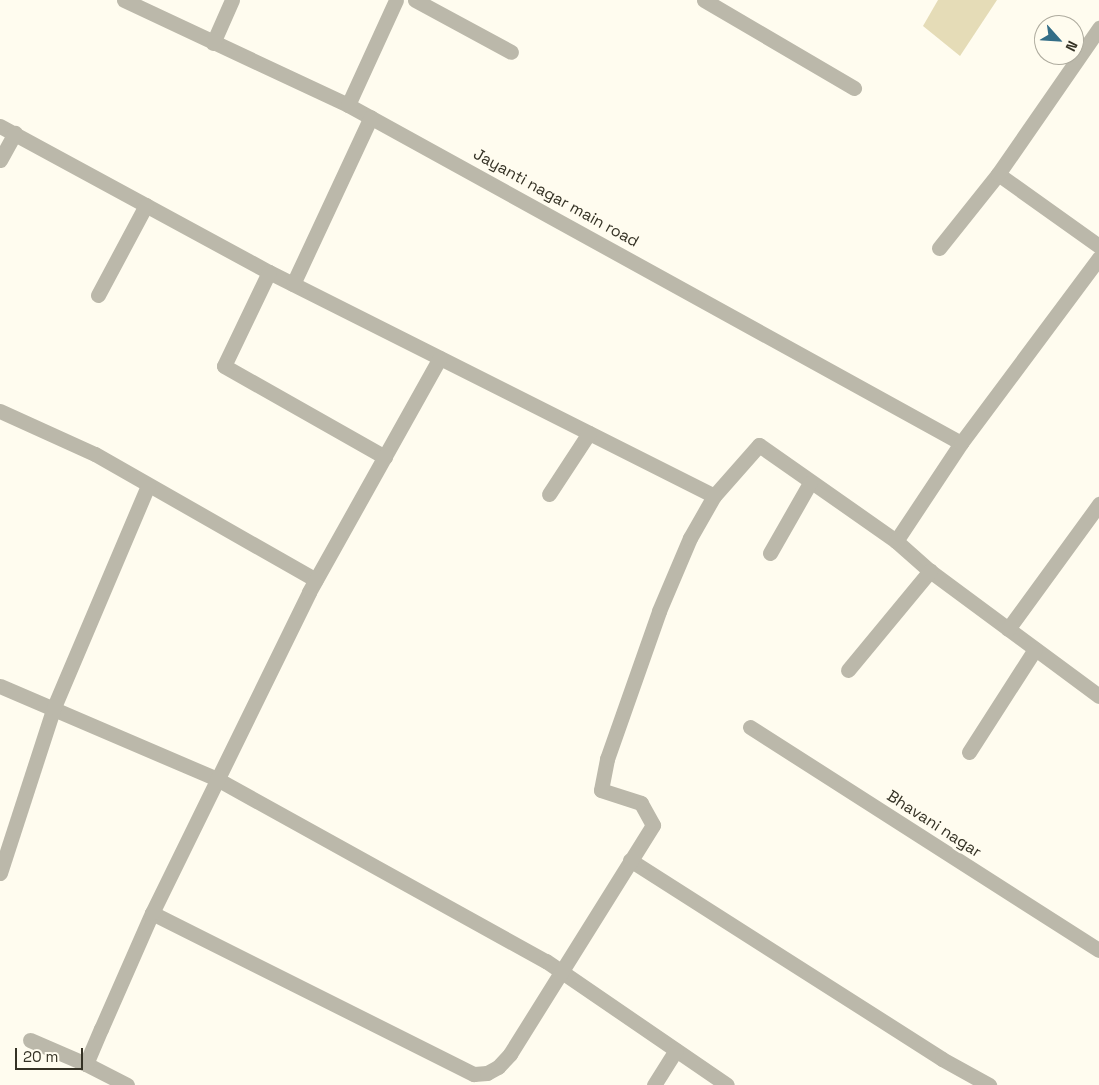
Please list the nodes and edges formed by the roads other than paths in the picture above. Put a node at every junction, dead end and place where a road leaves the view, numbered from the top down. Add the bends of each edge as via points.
1 (124, 0) edge
2 (232, 0) edge
3 (396, 0) edge
4 (415, 0) edge
5 (704, 0) edge
6 (141, 4) edge
7 (1099, 28) edge
8 (213, 43) junction
9 (511, 52) dead end
10 (854, 88) dead end
11 (348, 105) junction
12 (371, 117) junction
13 (0, 126) edge
14 (16, 134) junction
15 (0, 160) edge
16 (998, 174) junction
17 (146, 205) junction
18 (1099, 246) edge
19 (939, 248) dead end
20 (1099, 258) edge
21 (269, 272) junction
22 (293, 284) junction
23 (98, 295) dead end
24 (440, 358) junction
25 (0, 410) edge
26 (589, 433) junction
27 (962, 444) junction
28 (385, 457) junction
29 (810, 483) junction
30 (148, 486) junction
31 (549, 494) dead end
32 (714, 496) junction
33 (1099, 504) edge
34 (896, 541) junction
35 (770, 553) dead end
36 (930, 571) junction
37 (316, 580) junction
38 (1008, 629) junction
39 (1035, 649) junction
40 (848, 670) dead end
41 (0, 686) edge
42 (1099, 696) edge
43 (54, 707) junction
44 (750, 727) dead end
45 (968, 752) dead end
46 (217, 779) junction
47 (630, 860) junction
48 (0, 873) edge
49 (152, 913) junction
50 (1099, 950) edge
51 (559, 971) junction
52 (30, 1040) dead end
53 (676, 1050) junction
54 (86, 1064) junction
55 (127, 1085) edge
56 (654, 1085) edge
57 (727, 1085) edge
58 (989, 1085) edge

1 - 6 street, Jayanti nagar main road
2 - 8 street
3 - 11 street
4 - 9 street
5 - 10 street
6 - 8 street, Jayanti nagar main road
7 - 16 street
8 - 11 street, Jayanti nagar main road
11 - 12 street, Jayanti nagar main road
12 - 22 street
12 - 27 street, Jayanti nagar main road
13 - 14 street
14 - 15 street
14 - 17 street
16 - 18 street
16 - 19 street
17 - 21 street
17 - 23 street
20 - 27 street
21 - 22 street
21 - 28 street via 224,366
22 - 24 street
24 - 26 street
24 - 28 street
25 - 30 street via 95,454
26 - 31 street
26 - 32 street
27 - 34 street
28 - 37 street
29 - 32 street via 759,444
29 - 34 street
29 - 35 street
30 - 37 street
30 - 43 street
32 - 47 street via 690,538 659,611 607,758 601,790 641,803 652,819 649,832
33 - 38 street
34 - 36 street
36 - 38 street
36 - 40 street
37 - 46 street
38 - 39 street
39 - 42 street
39 - 45 street
41 - 43 street
43 - 46 street
43 - 48 street
44 - 50 street, Bhavani nagar
46 - 49 street
46 - 51 street
47 - 51 street
47 - 58 street via 942,1059
49 - 51 street via 474,1074 487,1073 498,1067 510,1054
49 - 54 street
51 - 53 street
52 - 54 street
53 - 56 street
53 - 57 street
54 - 55 street

